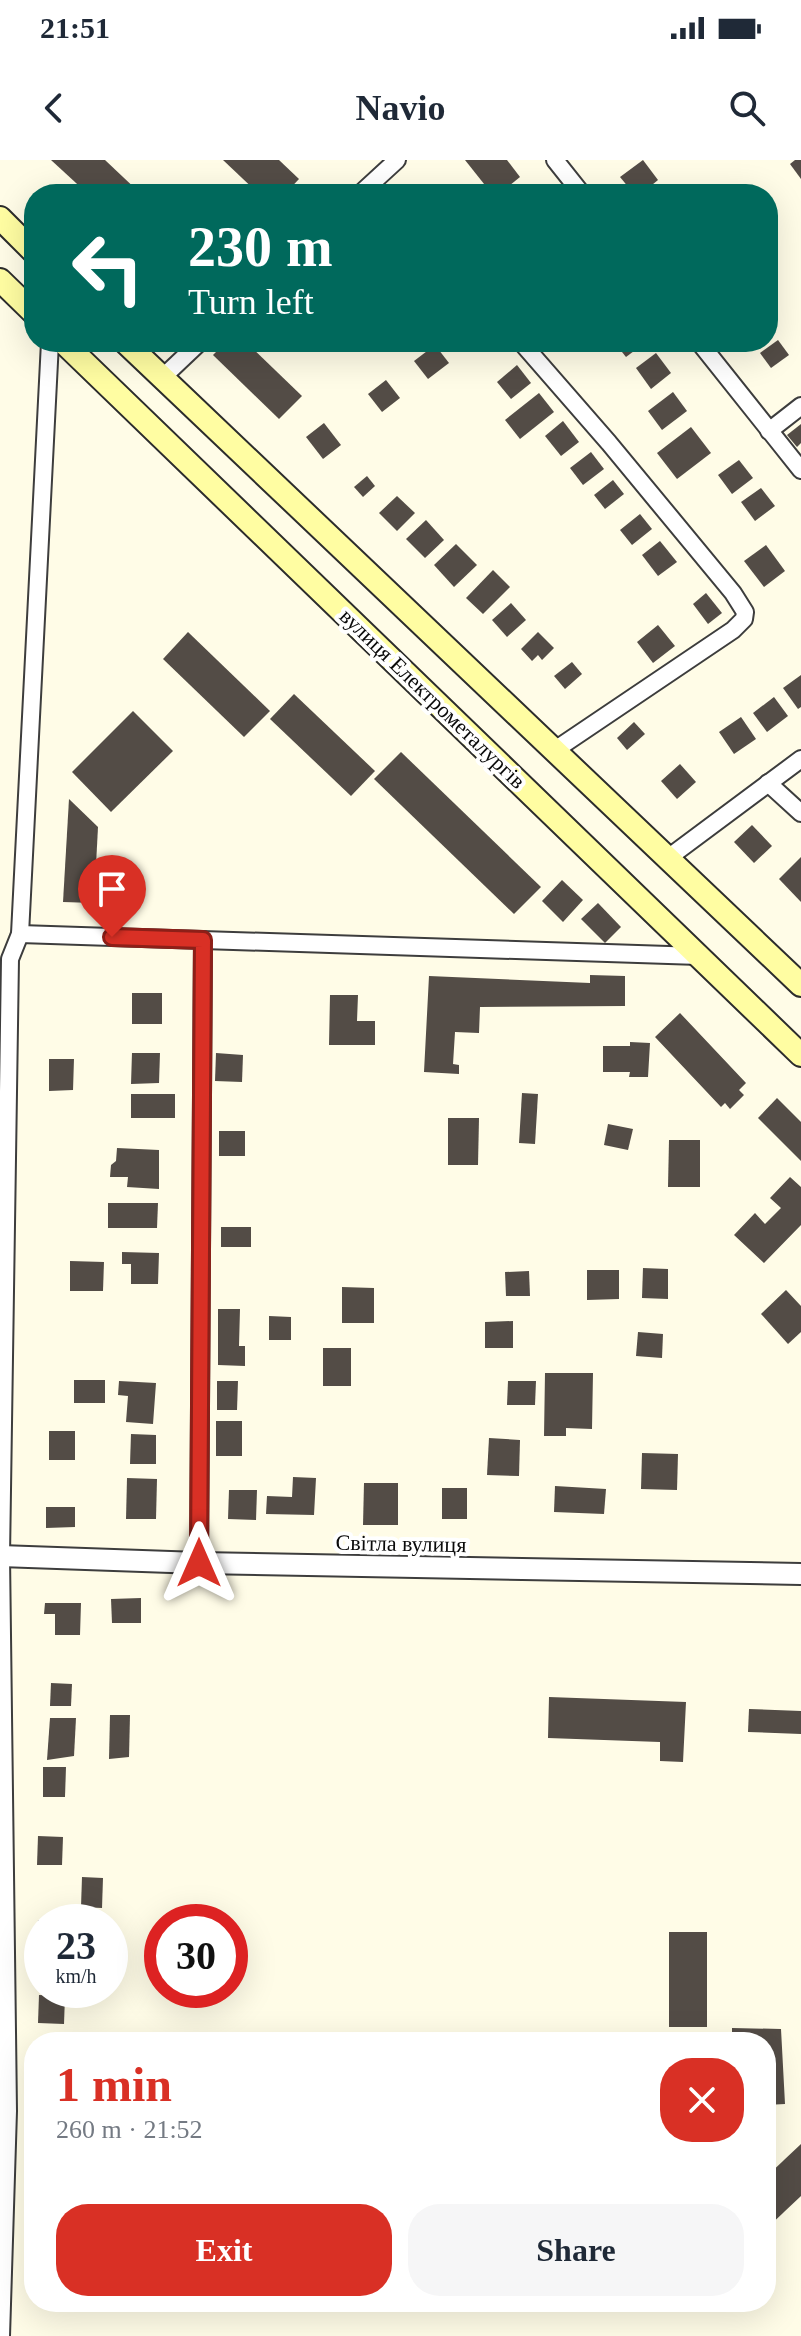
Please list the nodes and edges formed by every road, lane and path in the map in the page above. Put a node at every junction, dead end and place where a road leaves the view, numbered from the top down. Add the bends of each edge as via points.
1 (397, 160) edge
2 (555, 160) edge
3 (372, 184) edge
4 (574, 184) edge
5 (0, 218) edge
6 (24, 242) edge
7 (0, 280) edge
8 (24, 303) edge
9 (49, 352) edge
10 (73, 352) edge
11 (135, 352) edge
12 (189, 352) edge
13 (530, 352) edge
14 (707, 352) edge
15 (162, 378) junction
16 (801, 406) edge
17 (769, 431) junction
18 (801, 470) edge
19 (555, 750) junction
20 (801, 759) edge
21 (768, 783) junction
22 (801, 813) edge
23 (668, 858) junction
24 (20, 934) junction
25 (203, 940) junction
26 (699, 956) junction
27 (801, 985) edge
28 (801, 1055) edge
29 (1, 1556) edge
30 (199, 1563) junction
31 (801, 1574) edge
32 (4, 2111) edge
33 (1, 2336) edge

1 - 3 street
2 - 4 street
5 - 6 main road
7 - 8 main road
9 - 24 street
10 - 26 main road, вулиця Електрометалургів
11 - 15 main road, вулиця Електрометалургів
12 - 15 street
13 - 19 street via 745,612 733,630
14 - 17 street
15 - 19 main road, вулиця Електрометалургів
16 - 17 street
17 - 18 street
19 - 23 main road, вулиця Електрометалургів
20 - 21 street
21 - 22 street
21 - 23 street
23 - 27 main road, вулиця Електрометалургів
24 - 25 street
24 - 29 street via 10,959
25 - 26 street
25 - 30 street
26 - 28 main road, вулиця Електрометалургів
29 - 30 street, Світла вулиця
29 - 32 street
30 - 31 street, Світла вулиця
32 - 33 street

